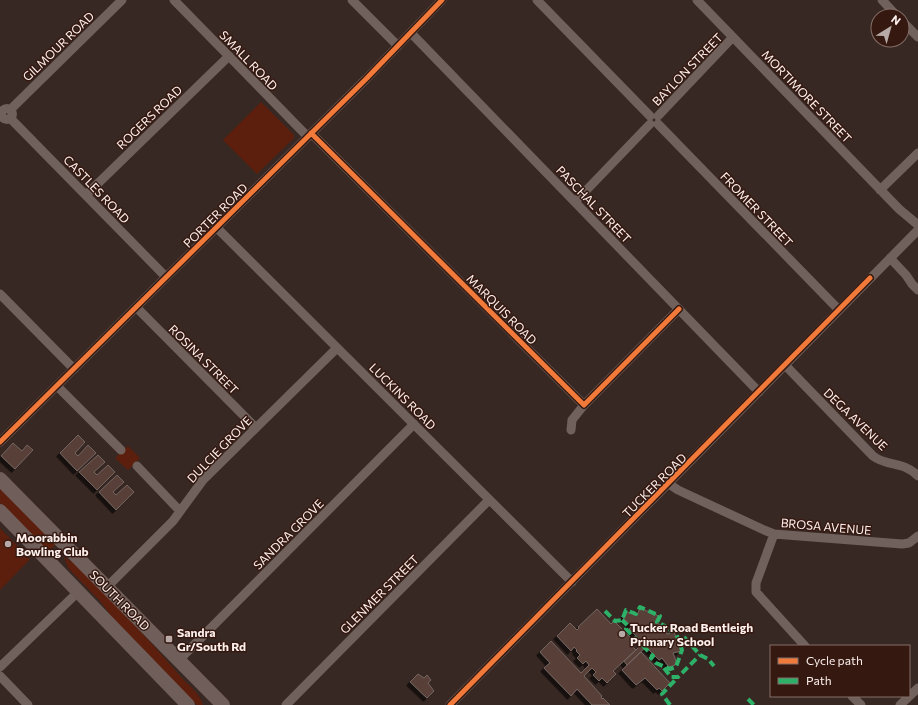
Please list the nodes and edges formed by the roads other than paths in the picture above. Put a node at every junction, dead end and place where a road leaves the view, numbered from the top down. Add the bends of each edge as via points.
1 (122, 0) edge
2 (174, 0) edge
3 (352, 0) edge
4 (442, 0) edge
5 (537, 0) edge
6 (697, 0) edge
7 (882, 0) edge
8 (890, 8) edge
9 (910, 29) edge
10 (411, 33) junction
11 (918, 37) edge
12 (733, 38) junction
13 (398, 46) junction
14 (228, 56) junction
15 (4, 114) edge
16 (654, 120) junction
17 (310, 135) junction
18 (918, 153) edge
19 (880, 190) junction
20 (86, 195) junction
21 (575, 202) junction
22 (217, 228) junction
23 (918, 229) edge
24 (888, 260) junction
25 (166, 277) junction
26 (915, 287) edge
27 (0, 294) edge
28 (136, 307) junction
29 (679, 309) junction
30 (839, 310) junction
31 (337, 348) junction
32 (785, 366) junction
33 (74, 369) junction
34 (57, 386) junction
35 (759, 392) junction
36 (584, 405) junction
37 (414, 424) junction
38 (256, 428) junction
39 (571, 430) dead end
40 (0, 442) edge
41 (121, 450) dead end
42 (137, 466) dead end
43 (918, 476) edge
44 (0, 479) edge
45 (669, 484) junction
46 (490, 500) junction
47 (0, 511) edge
48 (180, 511) junction
49 (774, 534) junction
50 (918, 536) edge
51 (66, 545) junction
52 (49, 562) junction
53 (572, 582) junction
54 (107, 587) junction
55 (78, 592) junction
56 (804, 645) edge
57 (179, 660) junction
58 (0, 668) edge
59 (0, 676) edge
60 (918, 688) edge
61 (910, 696) edge
62 (853, 697) edge
63 (908, 697) edge
64 (28, 705) edge
65 (188, 705) edge
66 (222, 705) edge
67 (286, 705) edge
68 (450, 705) edge
69 (861, 705) edge
70 (900, 705) edge

1 - 15 street, GILMOUR ROAD
2 - 14 street, SMALL ROAD
3 - 13 street
4 - 10 street, PORTER ROAD
5 - 16 street, FROMER STREET
6 - 12 street, MORTIMORE STREET
7 - 8 street
9 - 11 street
10 - 13 street, PORTER ROAD
10 - 21 street, PASCHAL STREET
12 - 16 street, BAYLON STREET
12 - 19 street, MORTIMORE STREET
13 - 17 street, PORTER ROAD
14 - 17 street, SMALL ROAD
14 - 20 street, ROGERS ROAD
15 - 20 street, CASTLES ROAD
16 - 21 street, BAYLON STREET
16 - 30 street, FROMER STREET
17 - 22 street, PORTER ROAD
17 - 36 street, MARQUIS ROAD
18 - 19 street
19 - 23 street, MORTIMORE STREET
20 - 25 street, CASTLES ROAD
21 - 29 street, PASCHAL STREET
22 - 25 street, PORTER ROAD
22 - 31 street, LUCKINS ROAD
23 - 24 street, TUCKER ROAD
24 - 26 street via 903,279
24 - 30 street, TUCKER ROAD
25 - 28 street, PORTER ROAD
27 - 33 street
28 - 33 street, PORTER ROAD
28 - 38 street, ROSINA STREET
29 - 35 street, PASCHAL STREET
29 - 36 street
30 - 32 street, TUCKER ROAD
31 - 37 street, LUCKINS ROAD
31 - 38 street, DULCIE GROVE
32 - 35 street, TUCKER ROAD
32 - 43 street, DEGA AVENUE via 873,456 881,461 906,467
33 - 34 street, PORTER ROAD
34 - 40 street, PORTER ROAD
34 - 41 street
35 - 45 street, TUCKER ROAD
36 - 39 street via 572,420
37 - 46 street, LUCKINS ROAD
37 - 57 street, SANDRA GROVE
38 - 48 street, DULCIE GROVE via 200,484
42 - 48 street
44 - 51 highway, SOUTH ROAD
45 - 49 street, BROSA AVENUE
45 - 53 street, TUCKER ROAD
46 - 53 street, LUCKINS ROAD
46 - 67 street, GLENMER STREET
47 - 52 highway, SOUTH ROAD
48 - 54 street, DULCIE GROVE via 170,525
49 - 50 street, BROSA AVENUE via 902,544 909,543
49 - 56 street via 756,583 756,592
51 - 52 highway
51 - 54 highway, SOUTH ROAD
52 - 55 highway, SOUTH ROAD
53 - 68 street, TUCKER ROAD
54 - 57 highway, SOUTH ROAD
55 - 58 street
55 - 65 highway, SOUTH ROAD
57 - 66 highway, SOUTH ROAD
59 - 64 street
60 - 61 street
62 - 69 street
63 - 70 street

